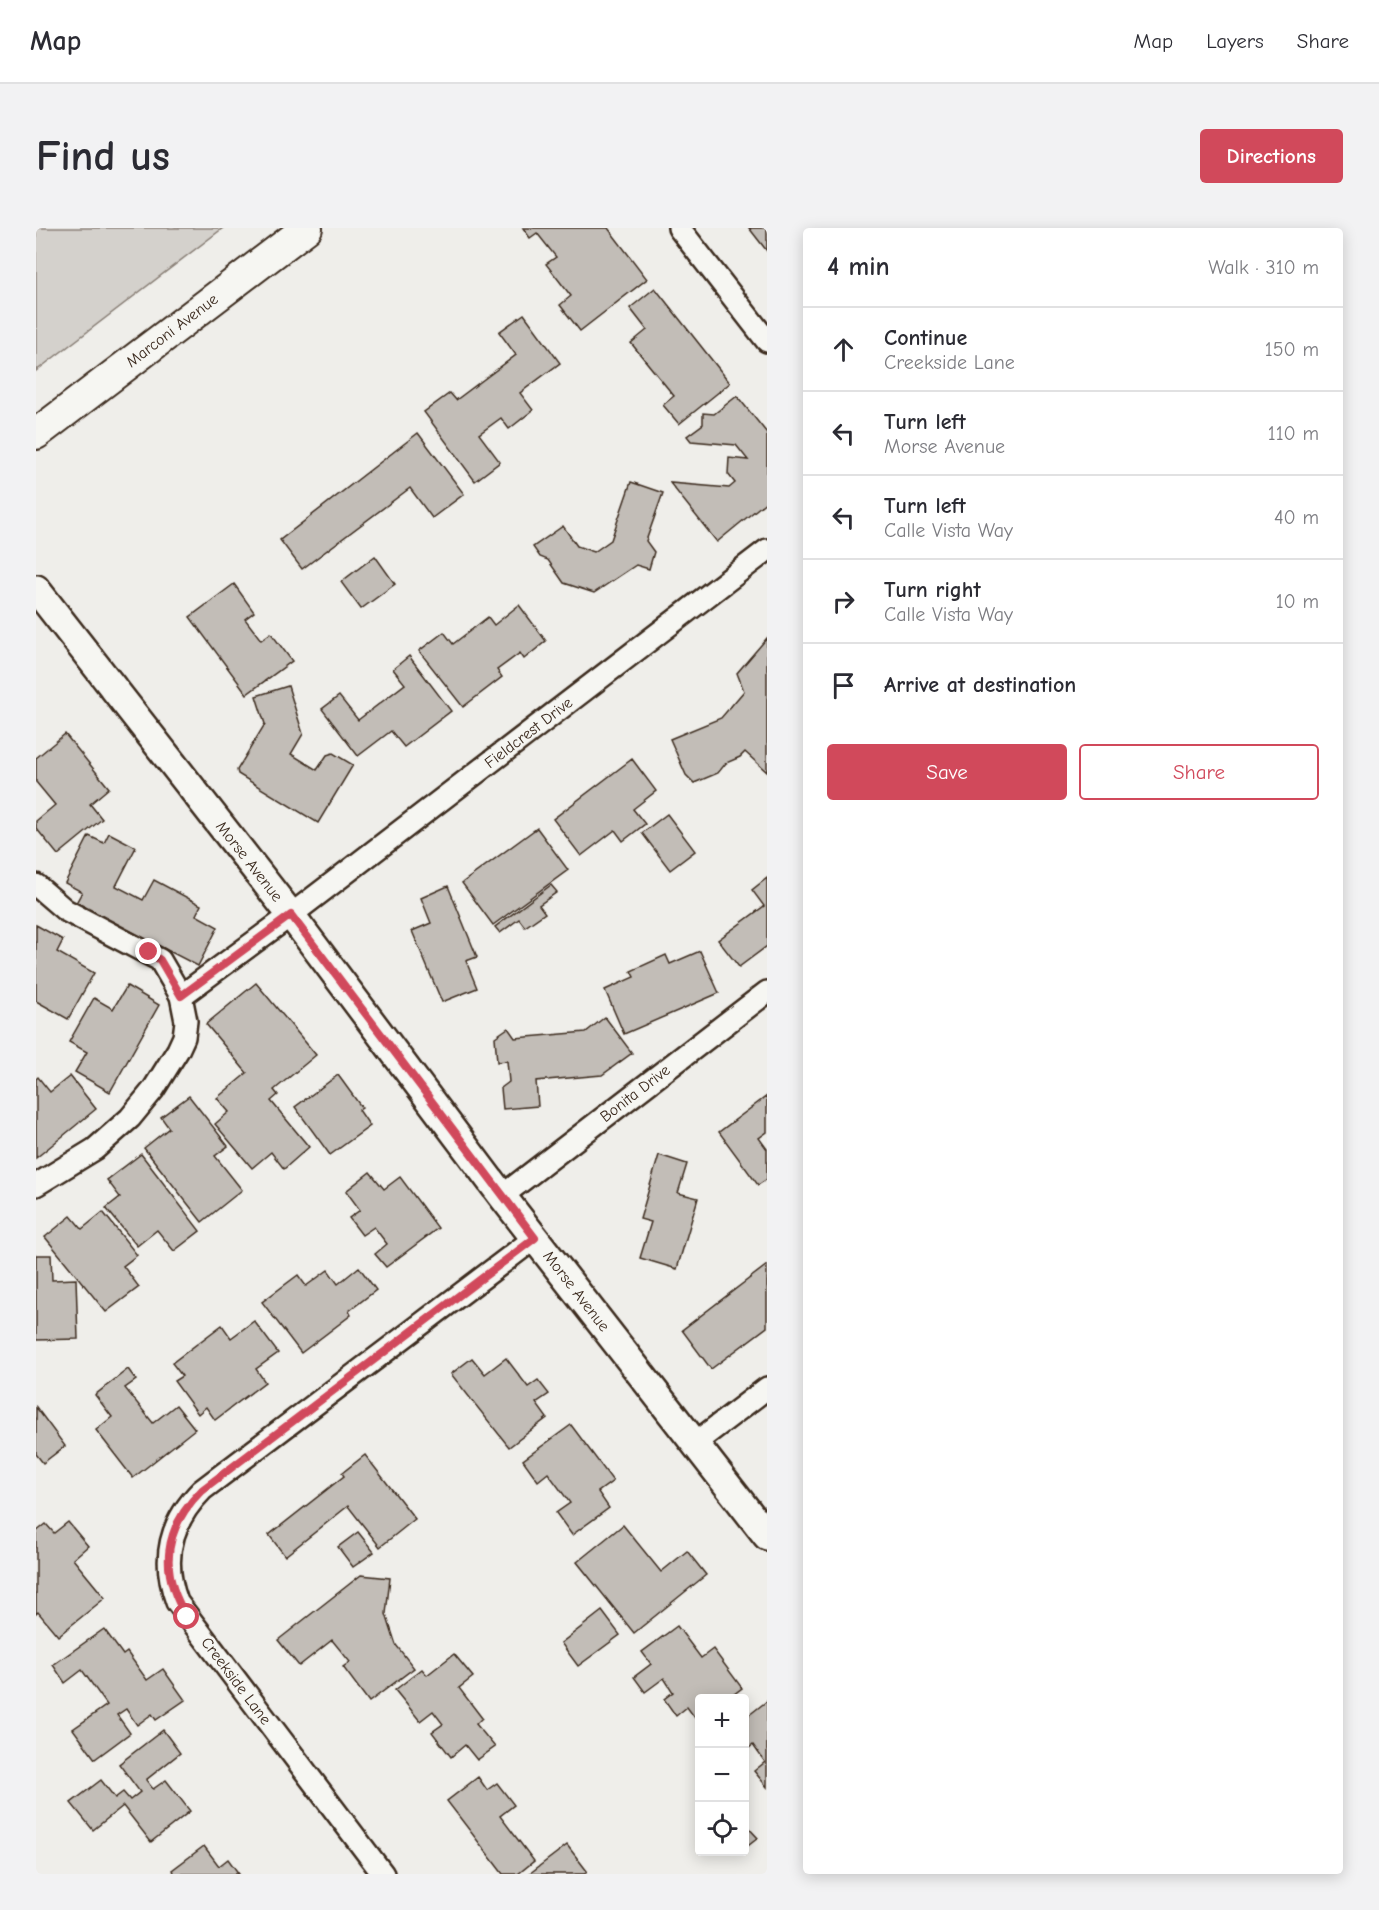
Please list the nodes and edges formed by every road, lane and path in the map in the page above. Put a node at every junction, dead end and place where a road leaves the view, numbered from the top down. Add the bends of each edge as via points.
1 (308, 228) edge
2 (679, 228) edge
3 (767, 342) edge
4 (36, 434) edge
5 (767, 550) edge
6 (36, 589) edge
7 (36, 885) edge
8 (291, 915) junction
9 (767, 992) edge
10 (181, 996) junction
11 (36, 1185) edge
12 (502, 1196) junction
13 (535, 1238) junction
14 (767, 1388) edge
15 (695, 1443) junction
16 (767, 1536) edge
17 (383, 1874) edge

1 - 4 main road, Marconi Avenue
2 - 3 street
5 - 8 street, Fieldcrest Drive
6 - 8 street, Morse Avenue
7 - 10 street via 65,910 160,960
8 - 10 street, Fieldcrest Drive
8 - 12 street, Morse Avenue
9 - 12 street, Bonita Drive
10 - 11 street via 186,1021 184,1037 153,1090 130,1118 95,1149
12 - 13 street, Morse Avenue
13 - 15 street, Morse Avenue
13 - 17 street, Creekside Lane via 202,1490 179,1517 172,1533 168,1568 177,1602
14 - 15 street
15 - 16 street, Morse Avenue

